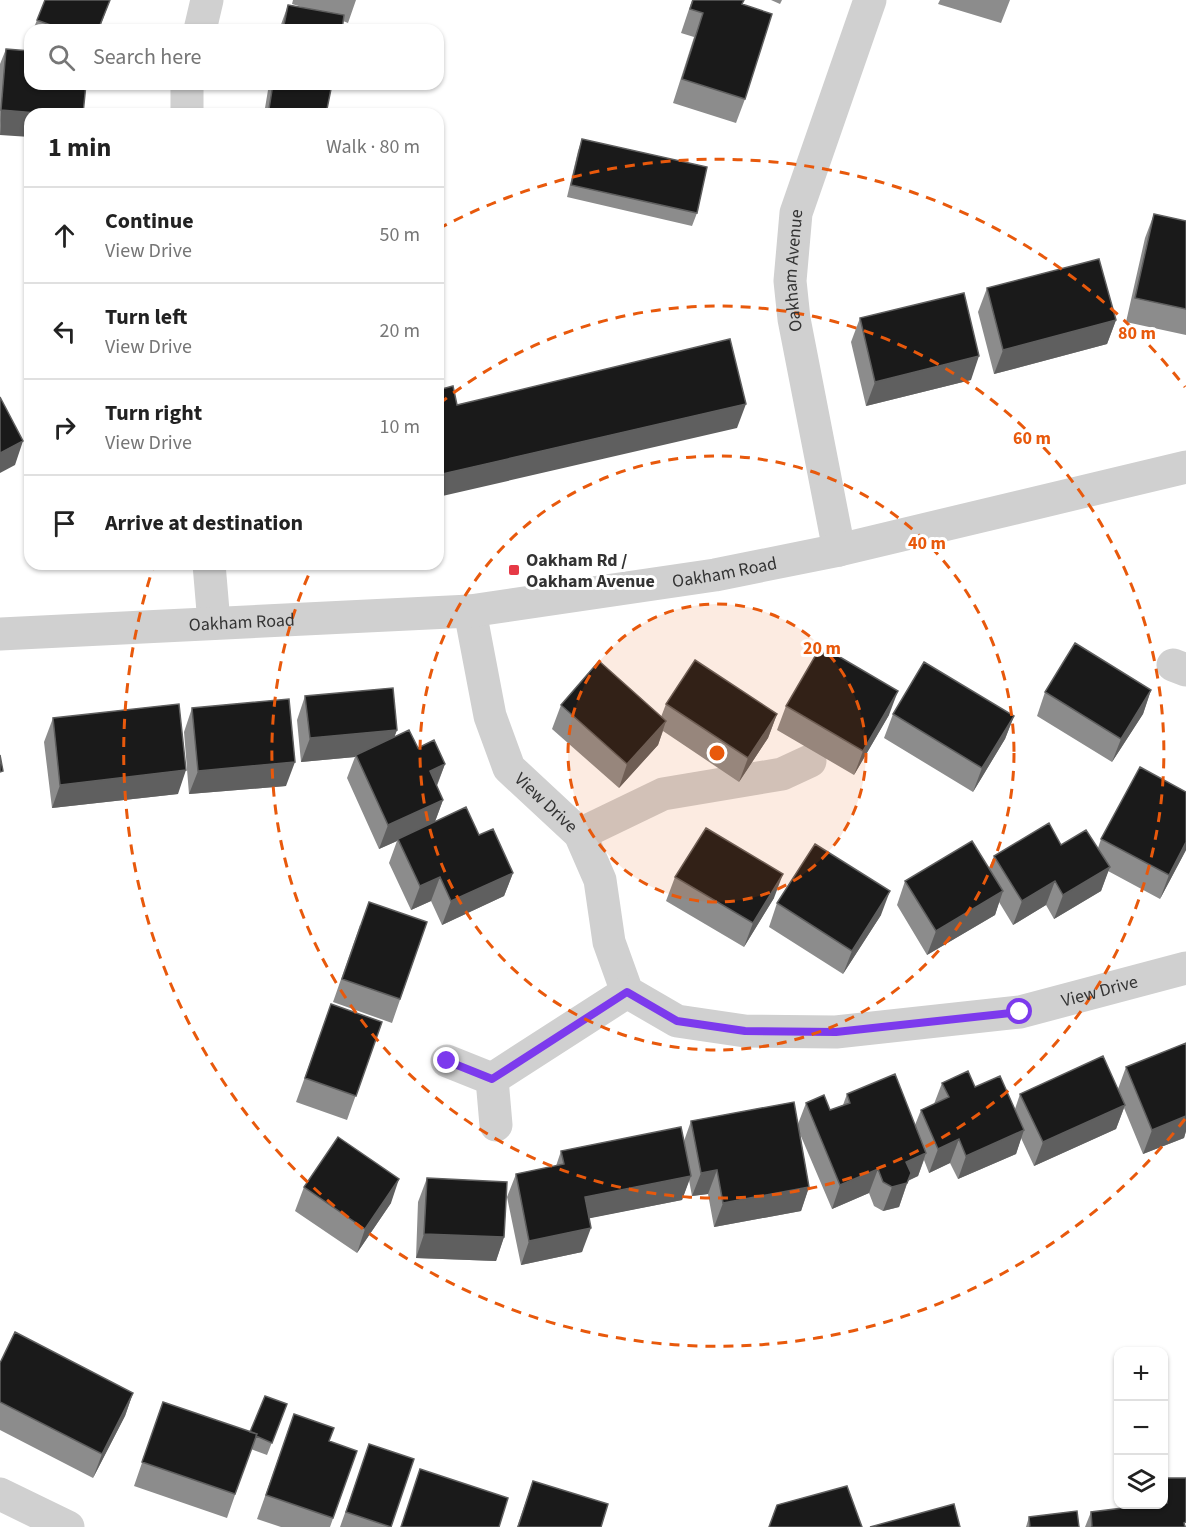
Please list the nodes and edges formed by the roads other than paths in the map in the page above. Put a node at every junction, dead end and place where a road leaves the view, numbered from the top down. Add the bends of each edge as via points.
1 (207, 0) edge
2 (870, 0) edge
3 (201, 24) edge
4 (187, 90) edge
5 (187, 108) edge
6 (1186, 467) edge
7 (839, 550) junction
8 (210, 570) edge
9 (470, 611) junction
10 (214, 623) junction
11 (0, 634) edge
12 (810, 761) dead end
13 (580, 834) junction
14 (1186, 968) edge
15 (627, 992) junction
16 (447, 1061) dead end
17 (492, 1079) junction
18 (496, 1125) dead end
19 (0, 1494) edge
20 (68, 1527) edge

1 - 3 street
2 - 7 street, Oakham Avenue via 796,213 790,280
4 - 5 street
6 - 7 street, Oakham Road
7 - 9 street, Oakham Road via 715,575
8 - 10 street
9 - 10 street, Oakham Road
9 - 13 street, View Drive via 490,716 509,768
10 - 11 street, Oakham Road
12 - 13 street via 782,774 663,794
13 - 15 street, View Drive via 600,880 609,942
14 - 15 street, View Drive via 1020,1012 836,1032 745,1031 677,1021
15 - 17 street
16 - 17 street
17 - 18 street
19 - 20 street

